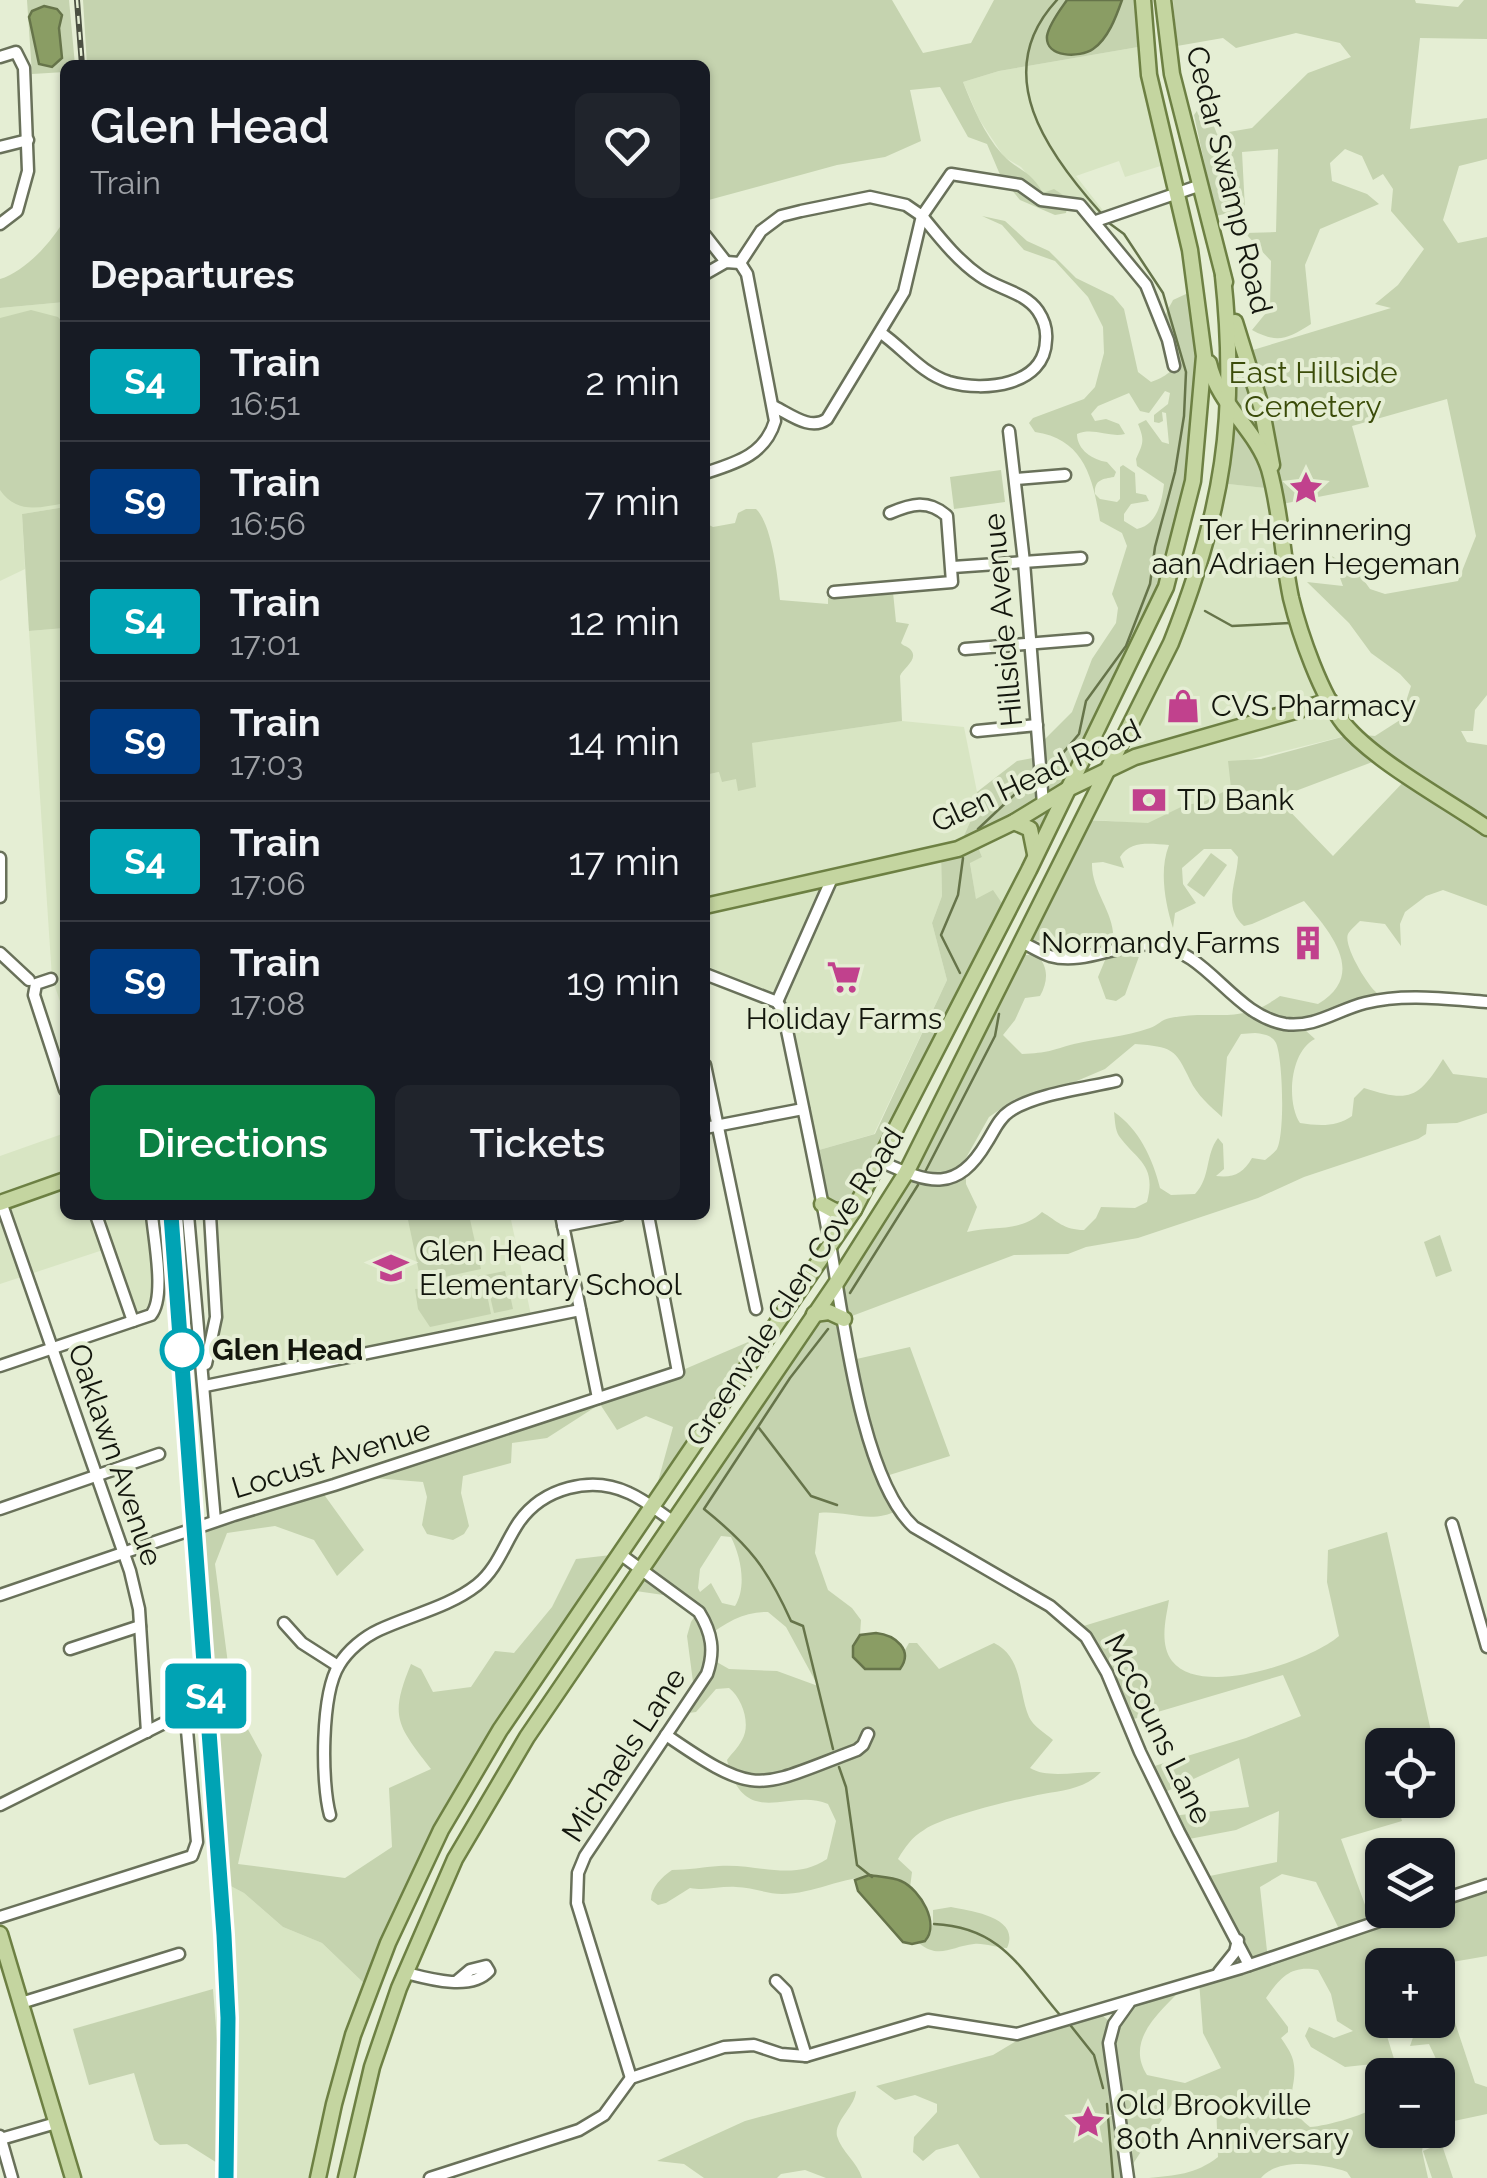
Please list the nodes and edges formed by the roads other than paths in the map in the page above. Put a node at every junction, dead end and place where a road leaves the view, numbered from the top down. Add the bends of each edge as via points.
1 (1143, 0) edge
2 (1163, 0) edge
3 (0, 57) edge
4 (28, 140) junction
5 (0, 148) edge
6 (1201, 184) junction
7 (1176, 193) junction
8 (922, 216) junction
9 (1102, 219) junction
10 (0, 224) edge
11 (710, 241) edge
12 (726, 262) junction
13 (740, 263) junction
14 (710, 271) edge
15 (1223, 276) junction
16 (881, 333) junction
17 (1203, 334) junction
18 (1174, 366) dead end
19 (775, 407) junction
20 (1229, 409) junction
21 (1263, 415) junction
22 (1240, 423) junction
23 (1009, 431) dead end
24 (1264, 456) junction
25 (1225, 459) junction
26 (710, 471) edge
27 (1065, 475) dead end
28 (1016, 478) junction
29 (1274, 489) junction
30 (890, 514) dead end
31 (1081, 558) dead end
32 (1024, 562) junction
33 (953, 567) junction
34 (834, 592) dead end
35 (1087, 638) dead end
36 (1031, 642) junction
37 (965, 649) dead end
38 (1330, 702) junction
39 (1036, 725) junction
40 (976, 731) dead end
41 (1110, 768) junction
42 (1068, 789) junction
43 (1043, 804) junction
44 (1014, 822) junction
45 (1487, 828) edge
46 (0, 858) edge
47 (1035, 858) junction
48 (833, 876) junction
49 (0, 897) edge
50 (710, 905) edge
51 (1023, 942) junction
52 (0, 953) edge
53 (710, 976) edge
54 (51, 978) dead end
55 (29, 980) dead end
56 (777, 1002) junction
57 (1487, 1002) edge
58 (60, 1075) edge
59 (1116, 1081) dead end
60 (803, 1109) junction
61 (711, 1127) edge
62 (882, 1162) junction
63 (906, 1173) junction
64 (60, 1182) edge
65 (0, 1202) edge
66 (822, 1204) junction
67 (854, 1210) junction
68 (98, 1220) edge
69 (152, 1220) edge
70 (192, 1220) edge
71 (210, 1220) edge
72 (562, 1220) edge
73 (649, 1220) edge
74 (830, 1243) junction
75 (837, 1282) junction
76 (756, 1309) dead end
77 (580, 1310) junction
78 (814, 1314) junction
79 (844, 1319) junction
80 (132, 1321) junction
81 (52, 1348) junction
82 (0, 1366) edge
83 (204, 1370) junction
84 (205, 1386) junction
85 (598, 1398) junction
86 (160, 1454) dead end
87 (96, 1476) junction
88 (651, 1507) junction
89 (0, 1509) edge
90 (215, 1521) junction
91 (674, 1522) junction
92 (1452, 1524) dead end
93 (124, 1554) junction
94 (620, 1554) junction
95 (642, 1570) junction
96 (0, 1595) edge
97 (284, 1623) dead end
98 (140, 1626) junction
99 (1487, 1646) edge
100 (70, 1648) dead end
101 (338, 1666) junction
102 (147, 1732) junction
103 (868, 1734) dead end
104 (666, 1736) junction
105 (0, 1805) edge
106 (330, 1816) dead end
107 (1487, 1885) edge
108 (1455, 1895) edge
109 (0, 1917) edge
110 (1365, 1926) edge
111 (0, 1934) edge
112 (1238, 1939) junction
113 (178, 1954) dead end
114 (1249, 1965) junction
115 (406, 1973) junction
116 (1216, 1975) junction
117 (457, 1981) dead end
118 (776, 1981) dead end
119 (1130, 2002) junction
120 (21, 2003) junction
121 (1097, 2011) junction
122 (1114, 2024) junction
123 (806, 2056) junction
124 (631, 2078) junction
125 (56, 2122) junction
126 (0, 2137) edge
127 (324, 2144) junction
128 (350, 2151) junction
129 (12, 2178) edge
130 (73, 2178) edge
131 (318, 2178) edge
132 (346, 2178) edge
133 (430, 2178) edge
134 (1128, 2178) edge

1 - 7 main road, Cedar Swamp Road via 1149,75
2 - 6 main road, Cedar Swamp Road via 1172,74
3 - 4 street via 16,52 24,68
4 - 5 street
4 - 10 street via 22,200
6 - 7 street
6 - 15 main road, Cedar Swamp Road
7 - 9 street
7 - 17 main road, Cedar Swamp Road
8 - 9 street via 945,178 956,172 1020,185 1046,201 1075,202
8 - 13 street via 870,197 801,210 761,231
8 - 16 street via 904,292
8 - 16 street via 976,274 1035,307 1046,329 1044,356 1018,380 961,384 927,372
9 - 18 street via 1146,286
11 - 12 street
12 - 13 street
12 - 14 street
13 - 19 street
15 - 20 main road, Greenvale Glen Cove Road
15 - 21 main road, Cedar Swamp Road
16 - 19 street via 822,423
17 - 20 main road via 1212,376
17 - 42 main road, Greenvale Glen Cove Road via 1200,430 1186,520 1152,619
19 - 26 street via 772,433 756,453
20 - 22 main road, Cedar Swamp Road
20 - 25 main road, Greenvale Glen Cove Road
21 - 22 main road via 1254,424
21 - 29 main road, Cedar Swamp Road
22 - 24 main road, Cedar Swamp Road
23 - 28 street, Hillside Avenue
24 - 25 main road via 1242,445
24 - 29 main road, Cedar Swamp Road
25 - 41 main road, Greenvale Glen Cove Road via 1191,593
27 - 28 street
28 - 32 street, Hillside Avenue
29 - 38 main road, Cedar Swamp Road via 1295,613
30 - 33 street via 920,504 941,510 949,521
31 - 32 street
32 - 33 street
32 - 36 street, Hillside Avenue
33 - 34 street via 949,584
35 - 36 street
36 - 37 street
36 - 39 street, Hillside Avenue
38 - 41 main road, Glen Head Road
38 - 45 main road, Cedar Swamp Road via 1362,742
39 - 40 street
39 - 43 street, Hillside Avenue
41 - 42 main road, Glen Head Road
41 - 51 main road, Greenvale Glen Cove Road
42 - 43 main road, Glen Head Road
42 - 47 main road, Greenvale Glen Cove Road
43 - 44 main road, Glen Head Road
44 - 47 main road via 1033,834
44 - 48 main road, Glen Head Road via 958,850
46 - 49 street
47 - 62 main road, Greenvale Glen Cove Road
48 - 50 main road, Glen Head Road
48 - 56 street
51 - 57 street via 1061,958 1165,947 1256,1014 1288,1024 1392,998
51 - 63 main road, Greenvale Glen Cove Road
52 - 55 street
53 - 56 street
54 - 58 street via 36,984 34,995
56 - 60 street, McCouns Lane
59 - 63 street via 1015,1107 958,1176
60 - 61 street
60 - 66 street, McCouns Lane
61 - 76 street
62 - 63 street
62 - 67 main road, Greenvale Glen Cove Road
63 - 75 main road, Greenvale Glen Cove Road
64 - 65 main road
65 - 81 street, Oaklawn Avenue
66 - 67 main road
66 - 74 street, McCouns Lane
67 - 74 main road, Greenvale Glen Cove Road
68 - 80 street
69 - 80 street via 159,1301 151,1314
70 - 83 street
71 - 83 street via 216,1317
72 - 77 street
73 - 85 street, Locust Avenue via 678,1372
74 - 75 street, McCouns Lane
74 - 88 main road, Greenvale Glen Cove Road
75 - 78 main road, Greenvale Glen Cove Road
75 - 79 street, McCouns Lane
77 - 84 street
77 - 85 street
78 - 79 main road
78 - 91 main road, Greenvale Glen Cove Road
79 - 112 street, McCouns Lane via 865,1421 898,1510 932,1540 1050,1606 1086,1637
80 - 81 street
81 - 82 street
81 - 87 street, Oaklawn Avenue
83 - 84 street
84 - 90 street
85 - 90 street, Locust Avenue
86 - 87 street
87 - 89 street
87 - 93 street, Oaklawn Avenue
88 - 91 street
88 - 94 main road, Greenvale Glen Cove Road
88 - 101 street via 600,1485 552,1494 520,1520 500,1560 477,1585 376,1631
90 - 93 street, Locust Avenue
91 - 95 main road, Greenvale Glen Cove Road
92 - 99 street
93 - 96 street, Locust Avenue
93 - 98 street, Oaklawn Avenue
94 - 95 street, Michaels Lane
94 - 127 main road, Greenvale Glen Cove Road via 500,1730 425,1861 369,1992
95 - 104 street, Michaels Lane via 699,1612 712,1642 707,1674
95 - 115 main road, Greenvale Glen Cove Road via 474,1826
97 - 101 street
98 - 100 street
98 - 102 street, Oaklawn Avenue
101 - 106 street via 327,1728
102 - 105 street
102 - 109 street via 186,1719 197,1842 192,1856
103 - 104 street via 856,1750 763,1784 732,1778
104 - 124 street, Michaels Lane via 586,1856 576,1888
107 - 108 street
110 - 114 street
111 - 120 main road
112 - 114 street, McCouns Lane
112 - 116 street
113 - 120 street
114 - 116 street
115 - 117 street
115 - 128 main road, Greenvale Glen Cove Road
116 - 119 street
118 - 123 street via 786,1991
119 - 121 street
119 - 122 street
120 - 125 main road
121 - 122 street
121 - 123 street via 1017,2034 928,2020
122 - 134 street via 1109,2058
123 - 124 street via 738,2044
124 - 133 street via 593,2124
125 - 126 street
125 - 130 main road
126 - 129 street
127 - 128 main road
127 - 131 main road, Greenvale Glen Cove Road
128 - 132 main road, Greenvale Glen Cove Road

